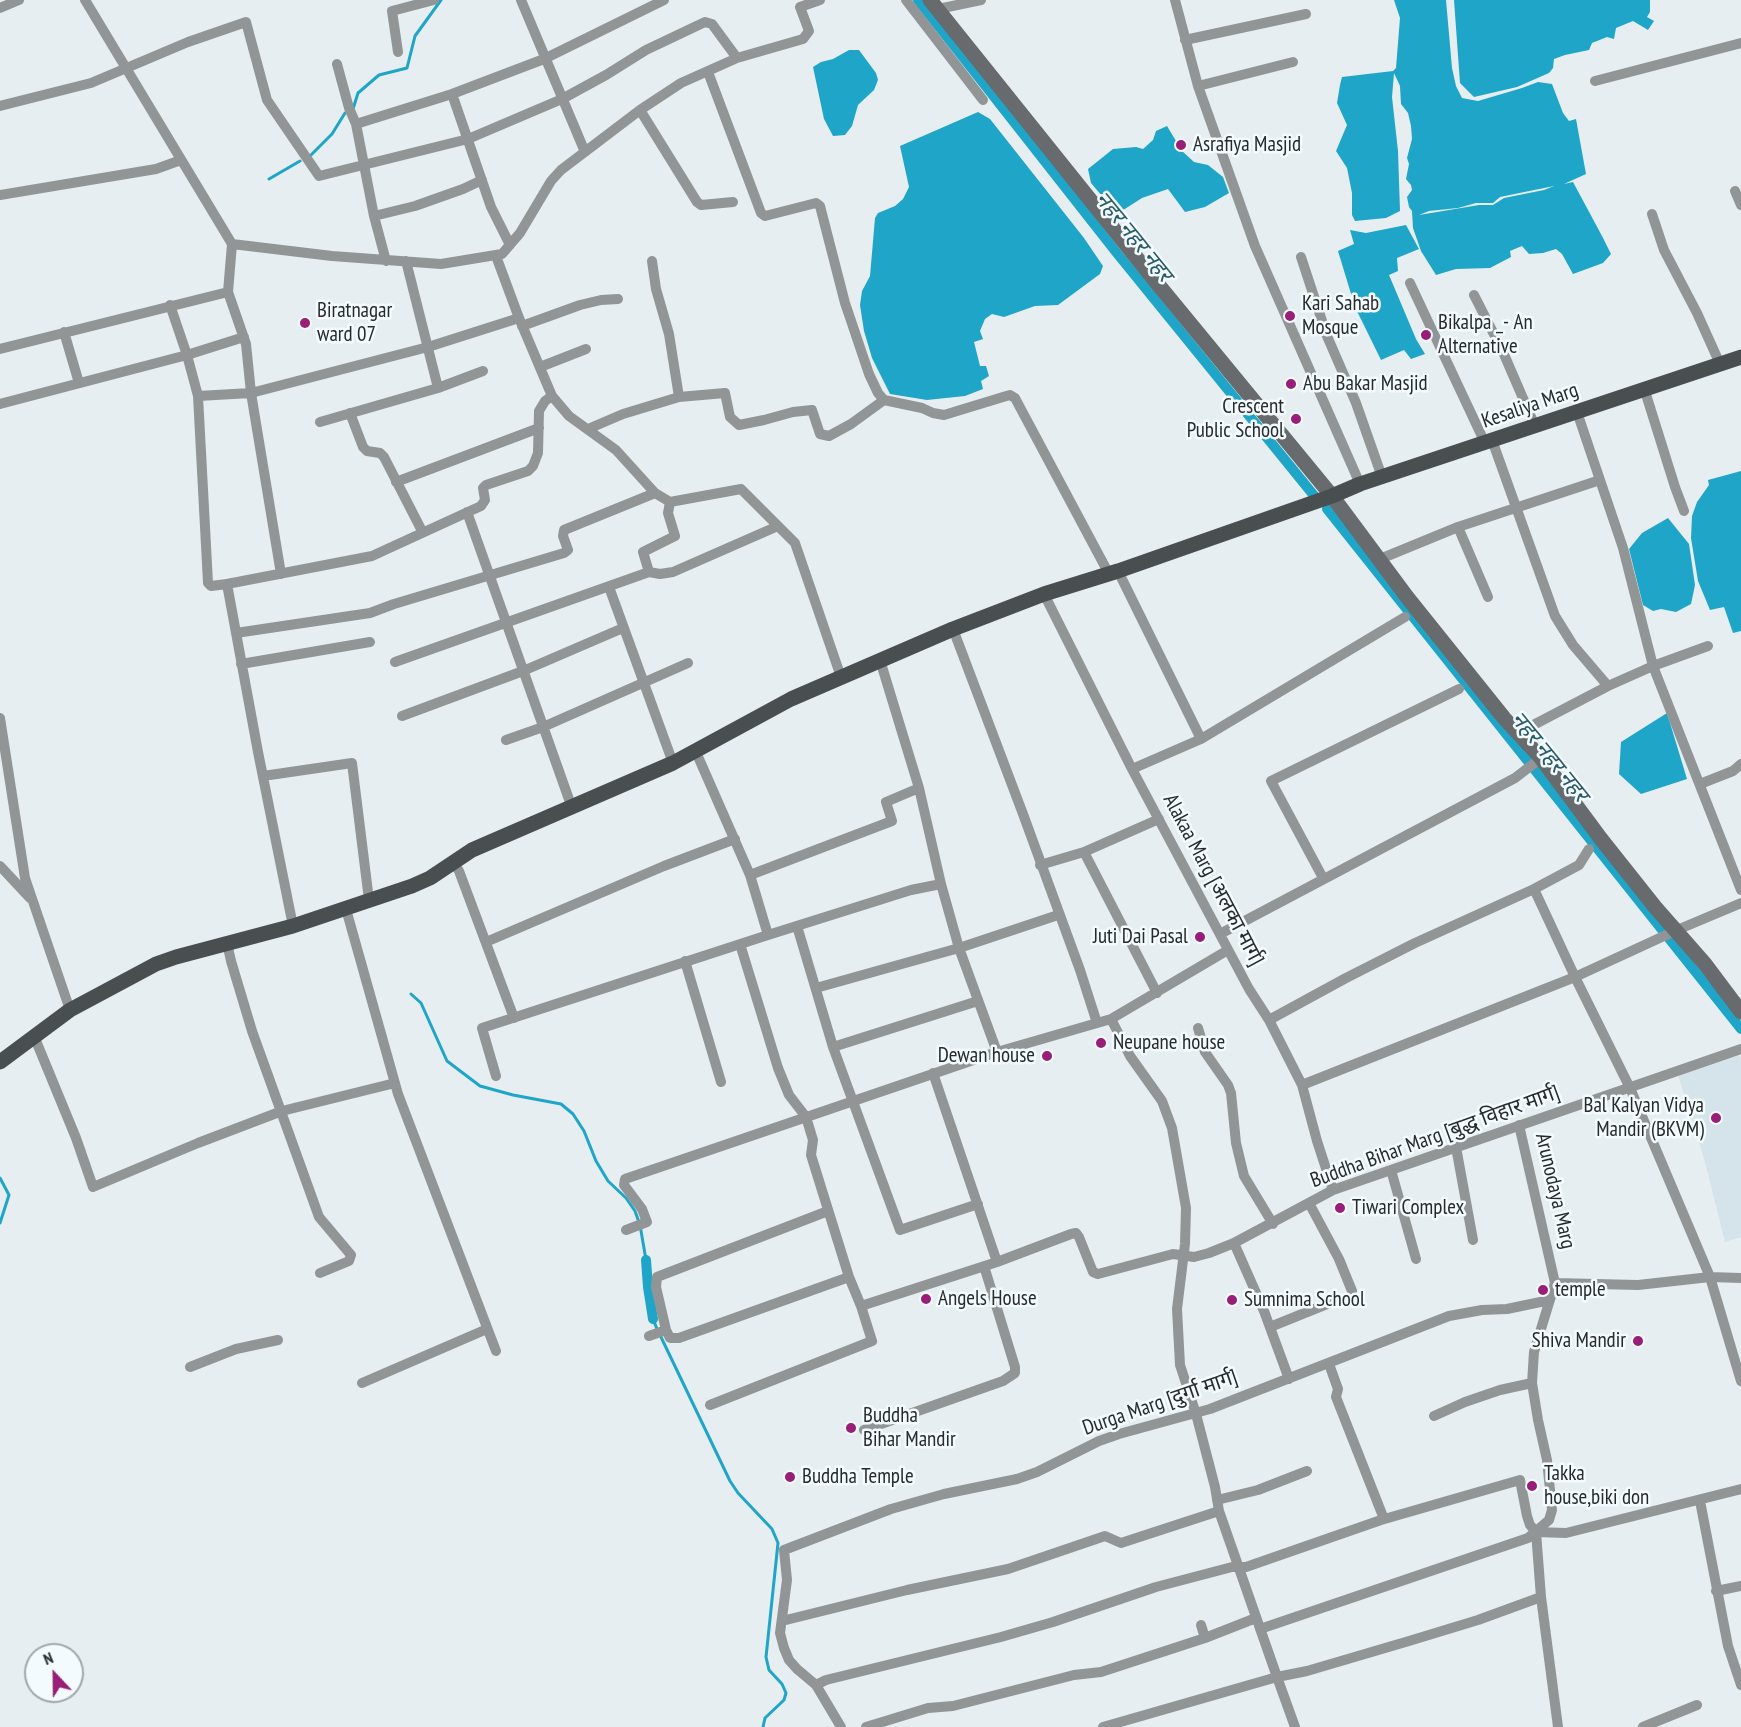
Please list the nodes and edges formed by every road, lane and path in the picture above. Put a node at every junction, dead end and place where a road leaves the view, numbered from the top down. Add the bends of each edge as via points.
1 (19, 0) edge
2 (85, 0) edge
3 (434, 0) edge
4 (521, 0) edge
5 (664, 0) edge
6 (820, 0) edge
7 (906, 0) edge
8 (981, 0) edge
9 (1174, 0) edge
10 (798, 4) edge
11 (934, 5) edge
12 (0, 8) edge
13 (1306, 14) dead end
14 (1185, 40) junction
15 (1741, 43) edge
16 (399, 52) dead end
17 (737, 58) junction
18 (544, 59) junction
19 (1293, 62) dead end
20 (337, 64) dead end
21 (126, 70) junction
22 (708, 72) junction
23 (1595, 81) dead end
24 (1198, 86) junction
25 (452, 94) junction
26 (562, 99) junction
27 (983, 100) dead end
28 (0, 106) edge
29 (640, 110) junction
30 (356, 124) junction
31 (468, 139) junction
32 (585, 152) junction
33 (181, 160) junction
34 (365, 166) junction
35 (482, 180) junction
36 (1735, 191) dead end
37 (0, 195) edge
38 (734, 202) dead end
39 (1741, 205) edge
40 (1652, 214) dead end
41 (374, 216) junction
42 (232, 243) junction
43 (510, 245) junction
44 (496, 256) junction
45 (1301, 256) dead end
46 (386, 261) junction
47 (406, 261) junction
48 (652, 261) dead end
49 (1410, 283) dead end
50 (228, 292) junction
51 (1474, 295) dead end
52 (618, 299) dead end
53 (170, 305) junction
54 (521, 322) junction
55 (64, 332) junction
56 (244, 337) junction
57 (428, 347) junction
58 (0, 349) edge
59 (586, 349) dead end
60 (188, 355) junction
61 (1741, 357) edge
62 (1720, 364) junction
63 (540, 367) junction
64 (483, 371) dead end
65 (79, 383) junction
66 (438, 388) junction
67 (1644, 388) junction
68 (251, 393) junction
69 (198, 396) junction
70 (552, 396) junction
71 (679, 398) junction
72 (884, 400) junction
73 (0, 404) edge
74 (1577, 412) junction
75 (350, 414) junction
76 (320, 422) dead end
77 (1535, 426) junction
78 (539, 428) junction
79 (588, 429) junction
80 (1489, 441) junction
81 (1382, 477) junction
82 (1600, 480) junction
83 (396, 482) junction
84 (1360, 484) junction
85 (655, 493) junction
86 (1332, 496) junction
87 (670, 502) junction
88 (1516, 509) junction
89 (1684, 511) dead end
90 (467, 512) junction
91 (778, 526) junction
92 (1458, 527) junction
93 (422, 531) junction
94 (1380, 559) junction
95 (649, 572) junction
96 (1113, 572) junction
97 (280, 574) junction
98 (489, 576) junction
99 (227, 584) junction
100 (609, 587) junction
101 (1044, 594) junction
102 (1488, 597) dead end
103 (1405, 617) dead end
104 (505, 621) junction
105 (623, 628) junction
106 (952, 629) junction
107 (236, 633) junction
108 (370, 642) dead end
109 (1708, 646) dead end
110 (880, 660) junction
111 (395, 662) dead end
112 (687, 663) dead end
113 (242, 664) junction
114 (1653, 666) junction
115 (523, 671) junction
116 (841, 677) junction
117 (642, 682) junction
118 (1608, 686) junction
119 (1459, 688) dead end
120 (402, 716) dead end
121 (0, 718) edge
122 (543, 727) junction
123 (1518, 733) junction
124 (1201, 739) junction
125 (506, 740) dead end
126 (696, 752) junction
127 (1539, 760) junction
128 (673, 763) junction
129 (1741, 764) edge
130 (1132, 769) junction
131 (263, 776) junction
132 (1700, 784) junction
133 (919, 788) junction
134 (572, 805) junction
135 (1159, 819) junction
136 (735, 839) junction
137 (1589, 849) dead end
138 (1084, 852) junction
139 (453, 862) junction
140 (1040, 865) junction
141 (0, 866) edge
142 (750, 875) junction
143 (1323, 878) junction
144 (941, 884) junction
145 (1534, 889) junction
146 (1741, 890) edge
147 (33, 900) junction
148 (369, 900) junction
149 (1741, 903) edge
150 (346, 909) junction
151 (1058, 915) junction
152 (293, 926) junction
153 (797, 926) junction
154 (1671, 933) junction
155 (1220, 934) junction
156 (768, 935) junction
157 (486, 942) junction
158 (227, 943) junction
159 (740, 944) junction
160 (959, 948) junction
161 (1228, 950) junction
162 (685, 961) junction
163 (1575, 977) junction
164 (816, 988) junction
165 (1157, 993) junction
166 (978, 1001) junction
167 (70, 1010) junction
168 (1741, 1012) edge
169 (514, 1018) junction
170 (1111, 1019) junction
171 (1269, 1020) junction
172 (1097, 1023) junction
173 (1198, 1028) dead end
174 (34, 1036) junction
175 (834, 1047) junction
176 (1741, 1049) edge
177 (997, 1052) junction
178 (0, 1062) edge
179 (933, 1073) junction
180 (496, 1077) dead end
181 (721, 1082) dead end
182 (395, 1083) junction
183 (1302, 1085) junction
184 (1630, 1088) junction
185 (853, 1101) junction
186 (282, 1111) junction
187 (806, 1118) junction
188 (1519, 1125) junction
189 (1456, 1147) junction
190 (1391, 1170) junction
191 (1334, 1190) junction
192 (1309, 1203) junction
193 (978, 1204) junction
194 (828, 1211) junction
195 (1273, 1224) junction
196 (626, 1230) dead end
197 (1473, 1240) dead end
198 (1234, 1243) junction
199 (1183, 1256) junction
200 (1416, 1259) dead end
201 (997, 1262) junction
202 (984, 1266) junction
203 (320, 1274) dead end
204 (849, 1277) junction
205 (1710, 1277) junction
206 (1741, 1278) edge
207 (1555, 1283) junction
208 (1352, 1290) dead end
209 (1337, 1300) dead end
210 (1550, 1300) junction
211 (861, 1306) junction
212 (1270, 1328) junction
213 (488, 1329) junction
214 (666, 1330) junction
215 (649, 1336) dead end
216 (278, 1340) dead end
217 (496, 1351) dead end
218 (1329, 1364) junction
219 (190, 1368) dead end
220 (1289, 1379) junction
221 (1741, 1381) edge
222 (362, 1383) dead end
223 (1532, 1383) junction
224 (710, 1405) dead end
225 (1196, 1414) junction
226 (1434, 1416) dead end
227 (864, 1430) dead end
228 (1307, 1471) dead end
229 (1741, 1489) edge
230 (1217, 1500) junction
231 (1700, 1501) junction
232 (1219, 1511) junction
233 (1384, 1520) junction
234 (1536, 1532) junction
235 (1238, 1566) junction
236 (1741, 1586) edge
237 (1716, 1591) junction
238 (1541, 1597) junction
239 (1256, 1618) junction
240 (782, 1621) junction
241 (1201, 1625) dead end
242 (1260, 1629) junction
243 (1205, 1638) junction
244 (1277, 1677) junction
245 (816, 1685) junction
246 (1741, 1685) edge
247 (1697, 1705) dead end
248 (841, 1727) edge
249 (866, 1727) edge
250 (1103, 1727) edge
251 (1295, 1727) edge
252 (1558, 1727) edge
253 (1642, 1727) edge

1 - 12 street
2 - 21 street
3 - 16 street via 392,11
4 - 18 street
5 - 18 street
6 - 10 street
7 - 27 street
8 - 11 street
9 - 14 street
10 - 17 street via 809,31 803,39
11 - 86 street
13 - 14 street
14 - 24 street
15 - 23 street
17 - 22 street
17 - 26 street via 712,24 705,22
18 - 25 street
18 - 26 street
19 - 24 street
20 - 30 street
21 - 28 street
21 - 33 street
21 - 34 street via 246,22 267,100 319,176
22 - 29 street via 681,82
22 - 72 street via 762,213 765,216 816,203 820,206 845,303 869,374
24 - 84 street via 1255,246
25 - 30 street
25 - 31 street
26 - 31 street
26 - 32 street
29 - 32 street
29 - 38 street via 697,202
30 - 34 street
31 - 34 street
31 - 35 street
32 - 43 street via 551,181
33 - 37 street via 156,169
33 - 42 street
34 - 41 street
35 - 41 street via 415,206
35 - 43 street
36 - 39 street
40 - 62 street via 1665,250
41 - 46 street
42 - 46 street
42 - 50 street
43 - 44 street
44 - 47 street via 441,264
44 - 54 street
45 - 81 street via 1327,336
46 - 47 street
47 - 57 street
48 - 71 street
49 - 80 street
50 - 53 street
50 - 56 street
51 - 77 street
52 - 54 street
53 - 55 street
53 - 60 street
54 - 57 street
54 - 63 street
55 - 58 street
55 - 65 street
56 - 60 street
56 - 68 street
57 - 66 street
57 - 68 street
59 - 63 street
60 - 65 street
60 - 69 street
61 - 62 main road, Kesaliya Marg
62 - 67 main road, Kesaliya Marg
63 - 70 street
64 - 66 street
65 - 73 street
66 - 75 street
67 - 74 main road, Kesaliya Marg
67 - 89 street
68 - 69 street
68 - 97 street
69 - 99 street via 208,583
70 - 78 street via 539,411
70 - 79 street via 569,416
71 - 72 street via 725,393 730,417 739,424 812,410 820,434 829,436
71 - 79 street
72 - 96 street via 944,415 1010,395 1015,398
74 - 77 main road, Kesaliya Marg
74 - 82 street
75 - 76 street
75 - 83 street via 366,452 384,457
77 - 80 main road, Kesaliya Marg
78 - 83 street
78 - 90 street via 533,466 486,485 482,492 484,504
79 - 85 street via 616,450
80 - 81 main road, Kesaliya Marg
80 - 88 street
81 - 84 main road, Kesaliya Marg
82 - 88 street
82 - 114 street via 1623,548
83 - 93 street
84 - 86 main road, Kesaliya Marg
85 - 87 street
85 - 98 street via 564,530 568,550 564,553
86 - 94 street
86 - 96 main road, Kesaliya Marg
87 - 91 street via 741,489
87 - 95 street via 668,513 675,536 643,552
88 - 92 street
88 - 118 street via 1555,616 1573,645
90 - 93 street
90 - 98 street
91 - 95 street via 674,572
91 - 116 street via 795,543
92 - 94 street
92 - 102 street
93 - 97 street via 372,555
94 - 123 street
95 - 100 street
96 - 101 main road, Kesaliya Marg
96 - 124 street
97 - 99 street
98 - 104 street
98 - 107 street via 369,613
99 - 107 street
100 - 104 street
100 - 105 street
101 - 106 main road, Kesaliya Marg
101 - 130 street, Alakaa Marg [अलका मार्ग]
103 - 124 street
104 - 111 street
104 - 115 street
105 - 115 street
105 - 117 street
106 - 110 main road, Kesaliya Marg
106 - 140 street
107 - 113 street
108 - 113 street
109 - 114 street
110 - 116 main road, Kesaliya Marg
110 - 133 street
112 - 117 street
113 - 131 street
114 - 118 street
114 - 132 street
115 - 120 street
115 - 122 street
116 - 126 main road, Kesaliya Marg via 791,699
117 - 122 street
117 - 128 street
118 - 123 street
119 - 143 street via 1271,781
121 - 147 street via 25,878
122 - 125 street
122 - 134 street
123 - 127 street
124 - 130 street
126 - 128 main road, Kesaliya Marg
126 - 136 street
127 - 143 street via 1527,770
127 - 154 street via 1655,907
128 - 134 main road, Kesaliya Marg
129 - 132 street
130 - 135 street, Alakaa Marg [अलका मार्ग]
131 - 148 street via 352,763
131 - 152 street
132 - 146 street
133 - 142 street via 886,802 892,821
133 - 144 street
134 - 139 main road, Kesaliya Marg
135 - 138 street
135 - 155 street, Alakaa Marg [अलका मार्ग]
136 - 142 street
136 - 157 street
137 - 145 street via 1579,865
138 - 140 street
138 - 165 street
139 - 148 main road, Kesaliya Marg via 430,878
139 - 157 street
140 - 151 street
141 - 147 street
142 - 156 street
143 - 155 street
144 - 153 street
144 - 160 street
145 - 163 street
145 - 171 street via 1415,943
147 - 167 street
148 - 150 main road, Kesaliya Marg
149 - 154 street
150 - 152 main road, Kesaliya Marg
150 - 182 street
151 - 160 street
151 - 172 street
152 - 158 main road, Kesaliya Marg
153 - 156 street
153 - 164 street
154 - 163 street
154 - 168 street via 1705,964
155 - 161 street, Alakaa Marg [अलका मार्ग]
156 - 159 street
157 - 169 street
158 - 167 main road, Kesaliya Marg via 156,964
158 - 186 street via 252,1031
159 - 162 street
159 - 187 street via 778,1068 789,1095
160 - 164 street
160 - 166 street
161 - 165 street
161 - 171 street, Alakaa Marg [अलका मार्ग]
162 - 169 street
162 - 181 street
163 - 183 street
163 - 184 street
164 - 175 street
165 - 170 street
166 - 175 street
166 - 177 street
167 - 174 main road, Kesaliya Marg
169 - 180 street via 482,1028
170 - 172 street
170 - 199 street via 1167,1112 1186,1200
171 - 183 street, Alakaa Marg [अलका मार्ग]
172 - 177 street
173 - 195 street via 1204,1052 1231,1093 1236,1143 1245,1176
174 - 178 main road, Kesaliya Marg
174 - 186 street via 93,1187
175 - 185 street
176 - 184 street, Buddha Bihar Marg [बुद्ध विहार मार्ग]
177 - 179 street
179 - 185 street
179 - 193 street
182 - 186 street
182 - 213 street
183 - 191 street, Alakaa Marg [अलका मार्ग]
184 - 188 street, Buddha Bihar Marg [बुद्ध विहार मार्ग]
184 - 205 street
185 - 187 street
185 - 193 street via 900,1230
186 - 203 street via 319,1217 351,1255 350,1262
187 - 194 street via 813,1140 811,1155
187 - 196 street via 625,1179 624,1185 647,1222
188 - 189 street, Buddha Bihar Marg [बुद्ध विहार मार्ग]
188 - 207 street, Arunodaya Marg
189 - 190 street, Buddha Bihar Marg [बुद्ध विहार मार्ग]
189 - 197 street
190 - 191 street, Buddha Bihar Marg [बुद्ध विहार मार्ग]
190 - 200 street
191 - 192 street, Buddha Bihar Marg [बुद्ध विहार मार्ग]
192 - 195 street, Buddha Bihar Marg [बुद्ध विहार मार्ग]
192 - 208 street
193 - 201 street
194 - 204 street
194 - 214 street via 657,1277
195 - 198 street, Buddha Bihar Marg [बुद्ध विहार मार्ग]
198 - 199 street, Buddha Bihar Marg [बुद्ध विहार मार्ग] via 1194,1257
198 - 212 street
199 - 201 street, Buddha Bihar Marg [बुद्ध विहार मार्ग] via 1173,1254 1098,1274 1093,1272 1076,1233
199 - 225 street via 1177,1309 1180,1365
201 - 202 street, Buddha Bihar Marg [बुद्ध विहार मार्ग]
202 - 211 street, Buddha Bihar Marg [बुद्ध विहार मार्ग]
202 - 227 street via 1014,1373 1003,1381
204 - 211 street
204 - 214 street via 679,1338 670,1338
205 - 206 street
205 - 207 street via 1638,1285
205 - 221 street
207 - 210 street, Arunodaya Marg
209 - 212 street
210 - 218 street, Durga Marg [दुर्गा मार्ग] via 1449,1316
210 - 223 street, Arunodaya Marg via 1534,1352
211 - 224 street via 872,1341
212 - 220 street
213 - 217 street
213 - 222 street
214 - 215 street
216 - 219 street via 237,1349
218 - 220 street, Durga Marg [दुर्गा मार्ग]
218 - 233 street via 1338,1389 1336,1397
220 - 225 street, Durga Marg [दुर्गा मार्ग]
223 - 226 street via 1500,1390
223 - 234 street, Arunodaya Marg via 1547,1460 1551,1510 1550,1520
225 - 230 street
225 - 240 street, Durga Marg [दुर्गा मार्ग] via 1109,1438 1017,1479 891,1509 784,1550 787,1580
228 - 230 street via 1258,1490
229 - 231 street
230 - 232 street
231 - 234 street via 1566,1533
231 - 237 street
232 - 235 street
232 - 240 street via 1120,1542 1105,1536 1008,1569
233 - 234 street via 1520,1480 1527,1516
233 - 235 street via 1246,1567
234 - 238 street
234 - 242 street via 1460,1562
235 - 239 street
235 - 245 street via 1156,1587 1001,1637
236 - 237 street
237 - 246 street
238 - 244 street via 1409,1641
238 - 252 street
239 - 242 street
239 - 243 street
240 - 245 street via 780,1633 789,1660
241 - 243 street
242 - 244 street
243 - 249 street via 1101,1672 1074,1675 953,1706 928,1708
244 - 250 street
244 - 251 street
245 - 248 street
247 - 253 street

